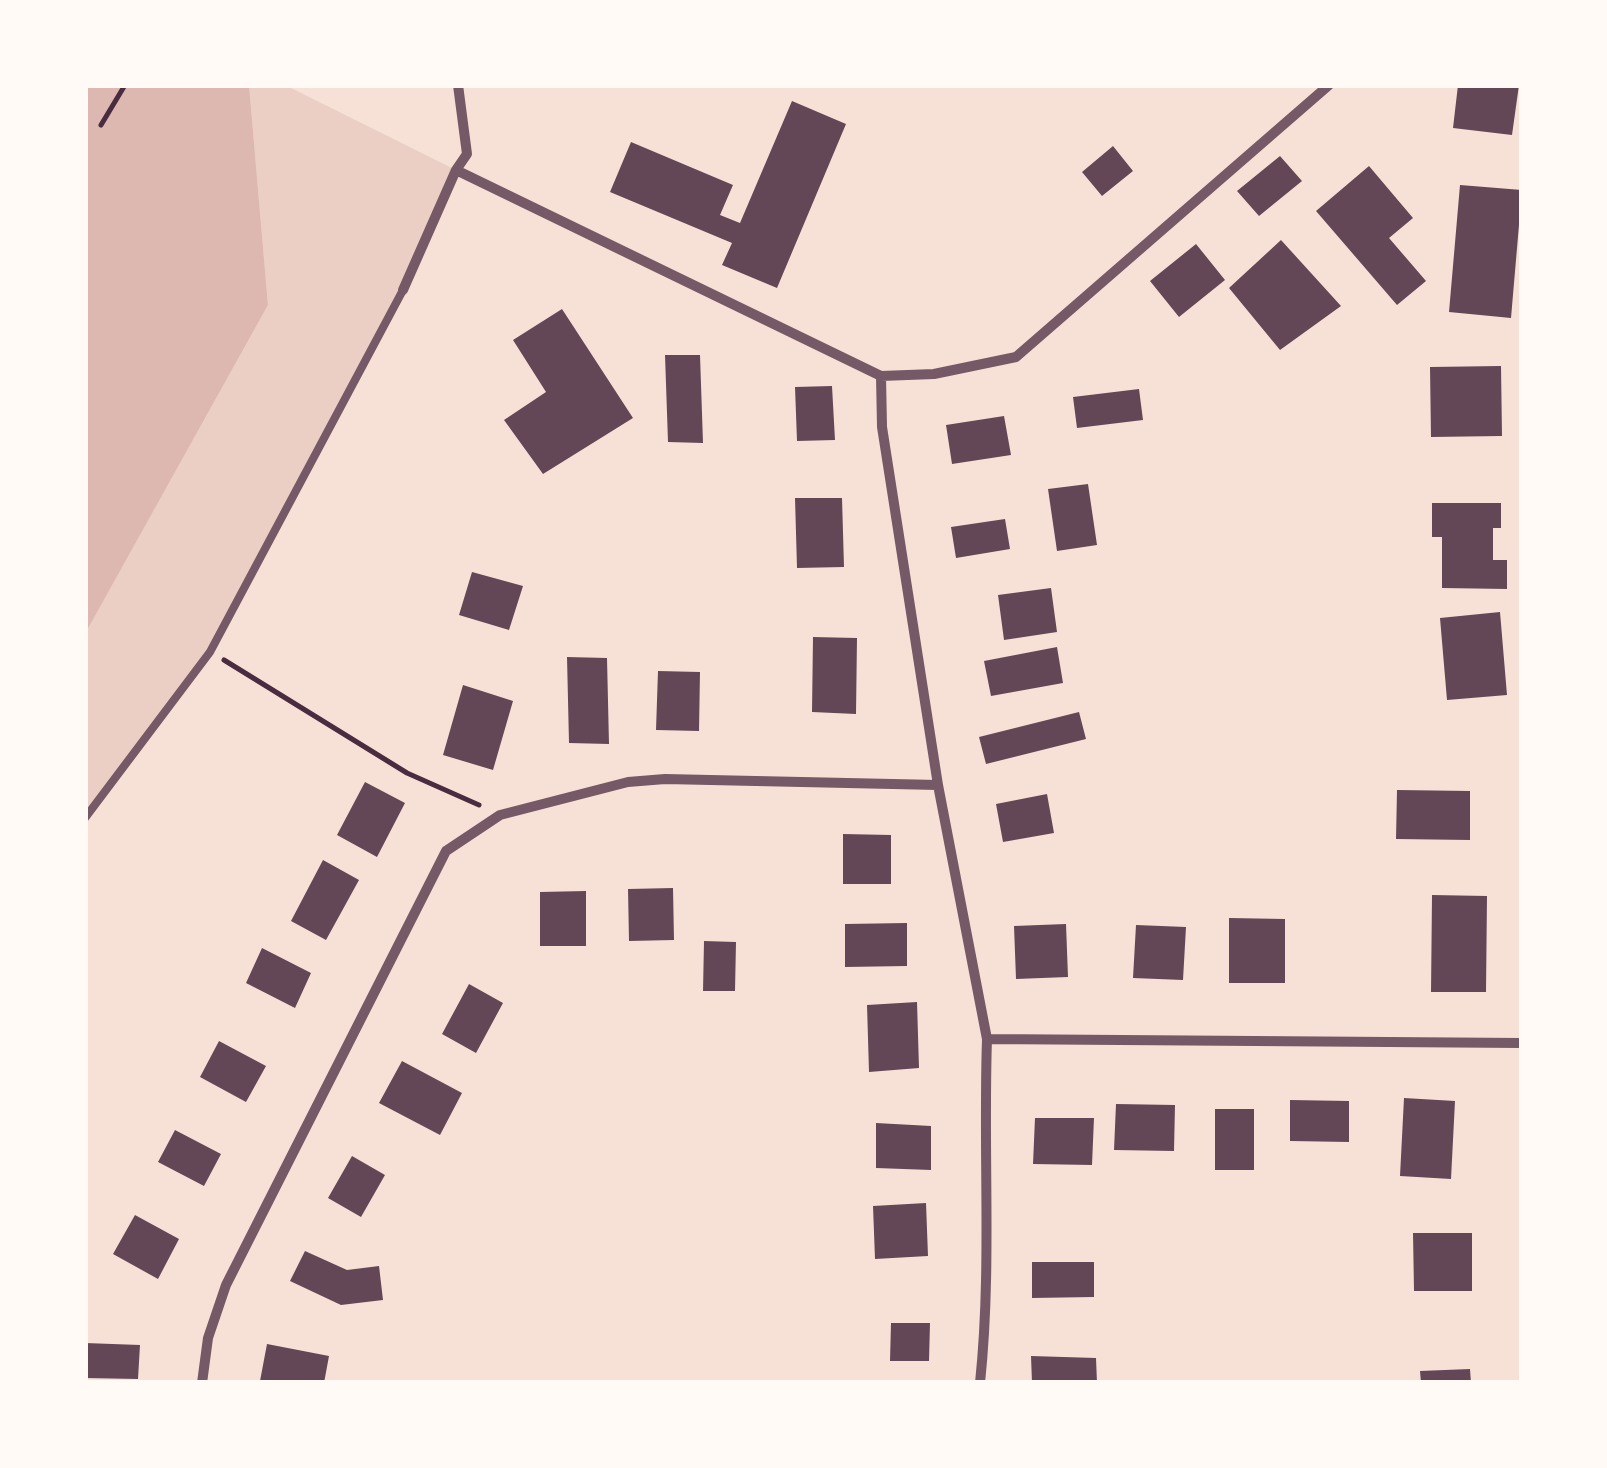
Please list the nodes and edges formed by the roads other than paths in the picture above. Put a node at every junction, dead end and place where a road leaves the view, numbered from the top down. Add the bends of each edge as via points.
1 (458, 85) edge
2 (1329, 85) edge
3 (456, 170) junction
4 (403, 290) joint
5 (881, 376) junction
6 (938, 785) junction
7 (85, 818) edge
8 (987, 1040) junction
9 (1522, 1043) edge
10 (202, 1383) edge
11 (980, 1383) edge

1 - 3 street via 467,154
2 - 5 street via 1016,357 934,374
3 - 4 street
3 - 5 street
4 - 7 lane via 210,652
5 - 6 street via 882,427
6 - 8 street
6 - 10 street via 628,782 500,815 446,851 226,1284
8 - 9 street
8 - 11 street via 988,1313

